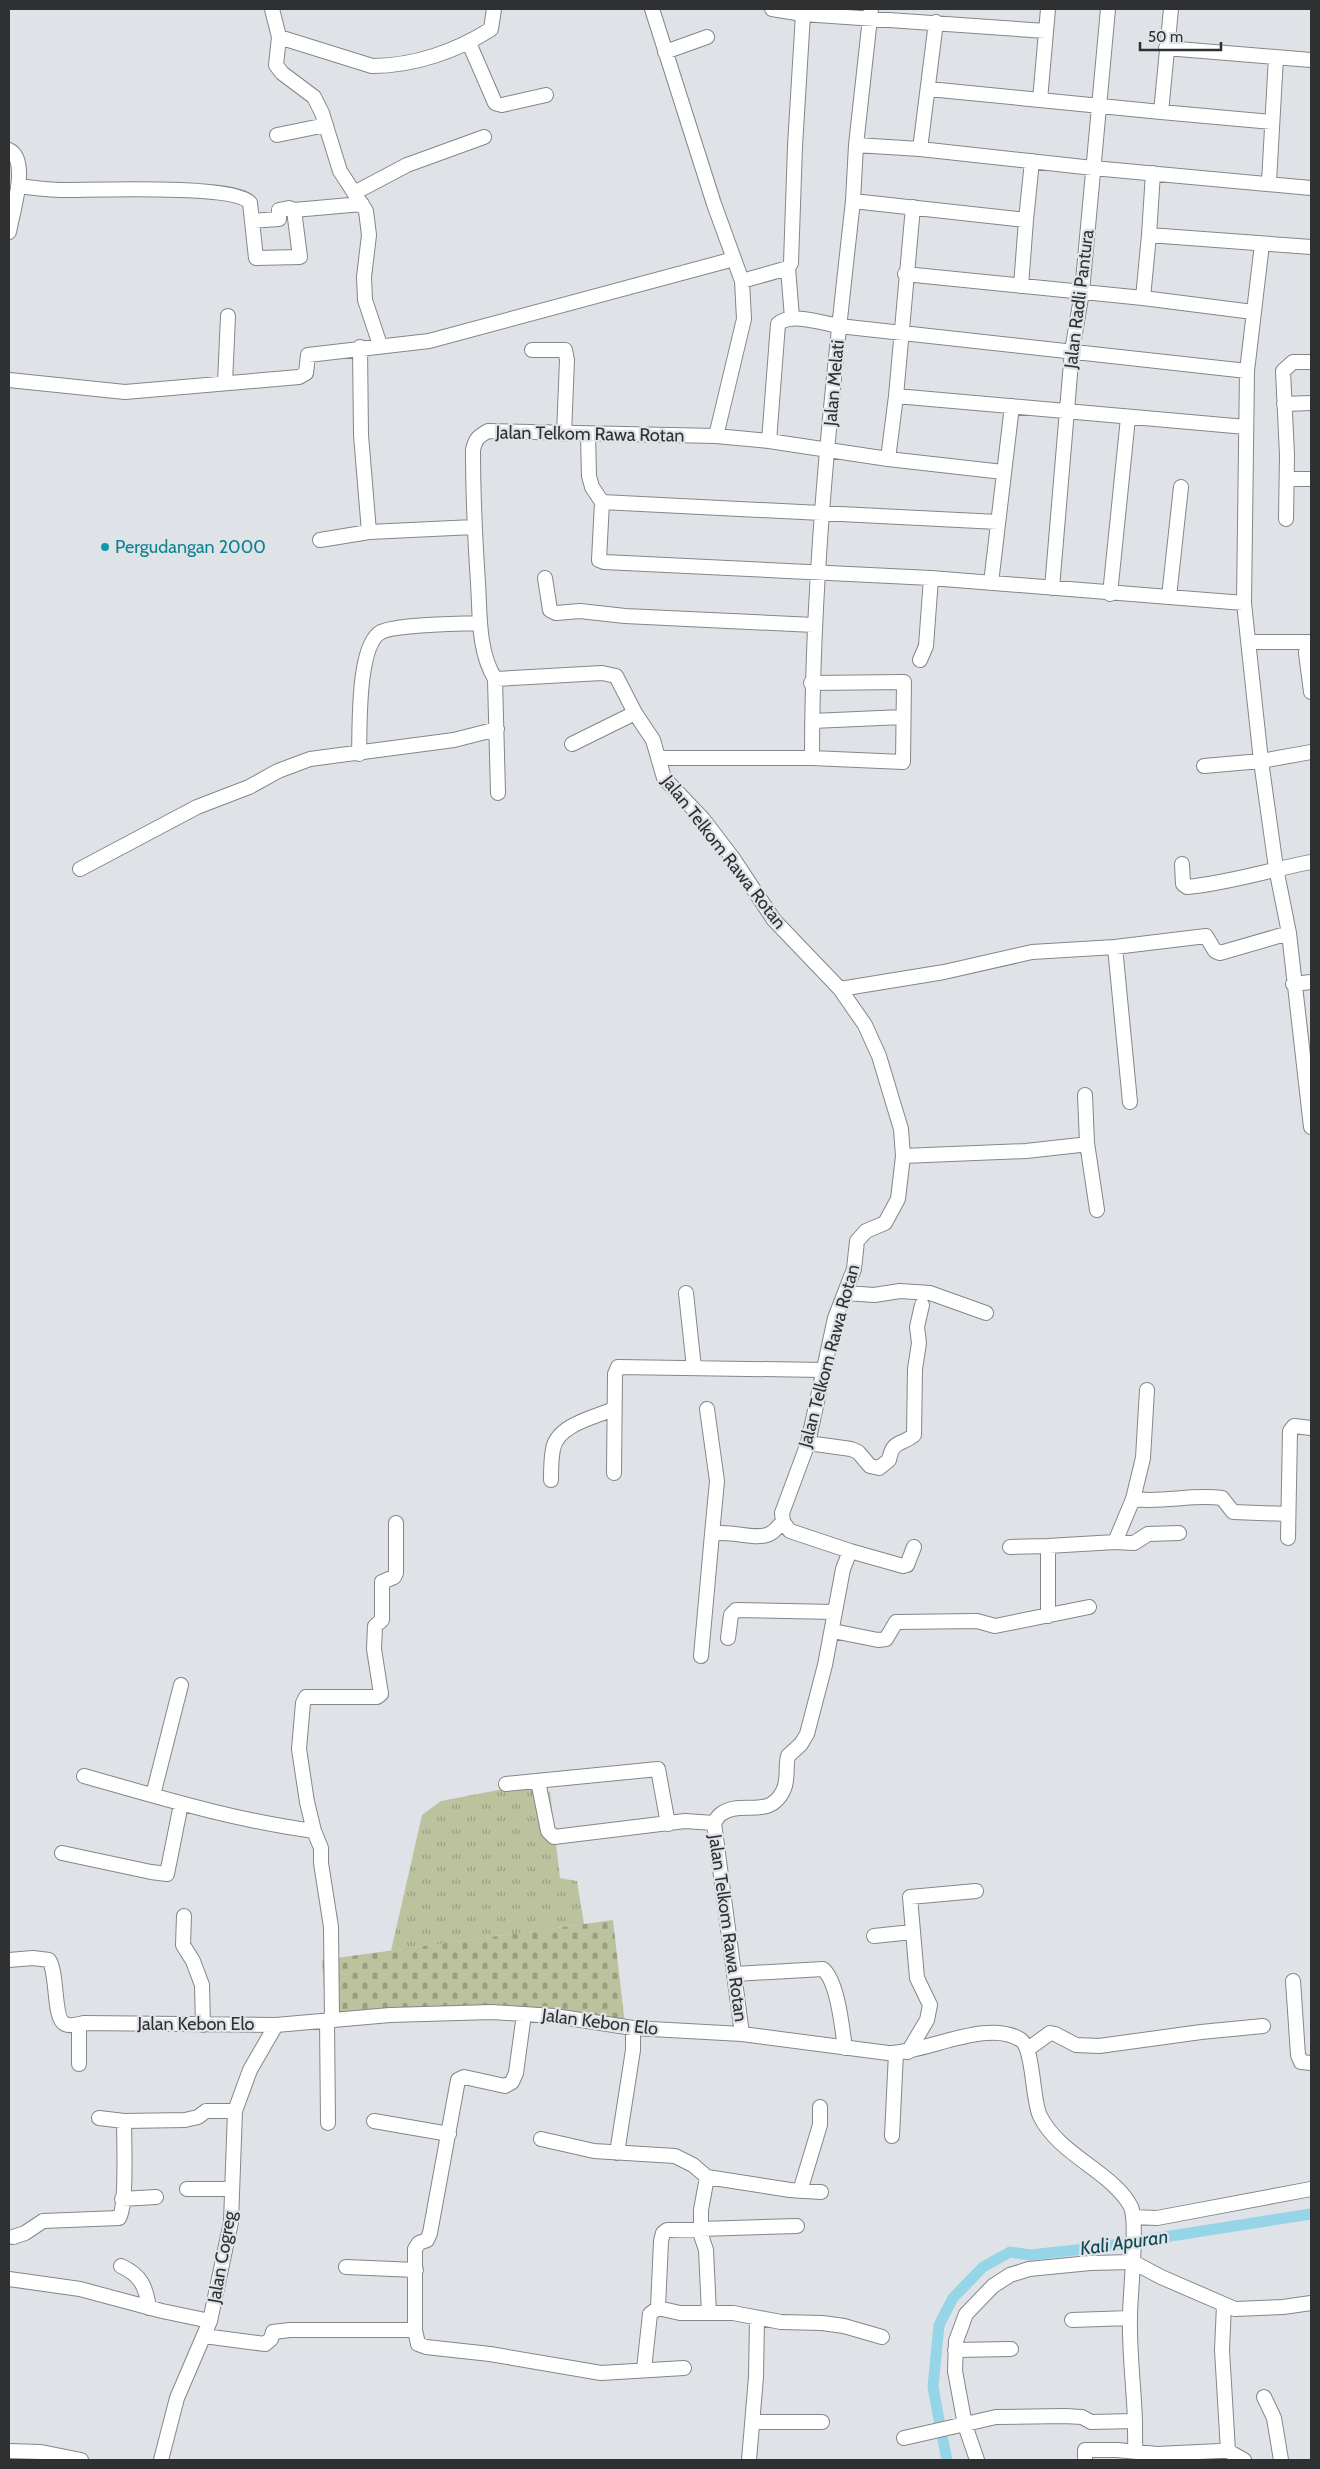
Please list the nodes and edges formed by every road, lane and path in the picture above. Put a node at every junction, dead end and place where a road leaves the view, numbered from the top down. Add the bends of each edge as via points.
1 (272, 9) edge
2 (494, 9) edge
3 (652, 9) edge
4 (772, 9) edge
5 (1048, 9) edge
6 (1108, 9) edge
7 (1171, 9) edge
8 (871, 13) edge
9 (804, 14) junction
10 (936, 22) junction
11 (1046, 31) junction
12 (279, 38) junction
13 (708, 38) dead end
14 (469, 43) junction
15 (1166, 48) junction
16 (665, 52) junction
17 (1276, 58) junction
18 (1311, 60) edge
19 (929, 90) junction
20 (546, 95) dead end
21 (1040, 100) junction
22 (1098, 106) junction
23 (1161, 112) junction
24 (1272, 122) junction
25 (326, 125) junction
26 (277, 135) dead end
27 (484, 137) dead end
28 (856, 145) junction
29 (920, 149) junction
30 (9, 150) edge
31 (1032, 161) junction
32 (1093, 168) junction
33 (1153, 173) junction
34 (1269, 182) junction
35 (18, 186) junction
36 (1311, 188) edge
37 (358, 198) junction
38 (853, 201) junction
39 (913, 207) junction
40 (294, 210) junction
41 (1026, 220) junction
42 (252, 221) junction
43 (9, 232) edge
44 (1149, 235) junction
45 (1262, 244) junction
46 (1311, 247) edge
47 (734, 259) junction
48 (788, 268) junction
49 (905, 274) junction
50 (742, 281) junction
51 (1021, 286) junction
52 (1082, 292) junction
53 (1143, 298) junction
54 (1253, 312) junction
55 (228, 316) dead end
56 (792, 318) junction
57 (839, 326) junction
58 (900, 332) junction
59 (380, 345) junction
60 (360, 347) junction
61 (532, 350) dead end
62 (1072, 351) junction
63 (1311, 362) edge
64 (1247, 372) junction
65 (9, 380) edge
66 (225, 383) junction
67 (896, 396) junction
68 (1311, 403) edge
69 (1284, 404) junction
70 (1012, 406) junction
71 (1068, 412) junction
72 (1128, 418) junction
73 (1246, 427) junction
74 (564, 434) junction
75 (588, 435) junction
76 (716, 436) junction
77 (769, 441) junction
78 (828, 450) junction
79 (888, 459) junction
80 (1003, 472) junction
81 (1287, 479) junction
82 (1311, 479) edge
83 (1180, 487) dead end
84 (602, 502) junction
85 (822, 512) junction
86 (1286, 519) dead end
87 (998, 522) junction
88 (474, 527) junction
89 (369, 532) junction
90 (320, 540) dead end
91 (816, 573) junction
92 (545, 578) dead end
93 (931, 578) junction
94 (991, 583) junction
95 (1052, 588) junction
96 (1110, 594) junction
97 (1169, 597) junction
98 (1244, 603) junction
99 (480, 622) junction
100 (814, 624) junction
101 (1250, 642) junction
102 (1309, 642) edge
103 (920, 660) dead end
104 (495, 679) junction
105 (811, 683) junction
106 (1311, 692) edge
107 (635, 713) junction
108 (902, 717) junction
109 (812, 721) junction
110 (497, 729) junction
111 (572, 744) dead end
112 (1311, 752) edge
113 (359, 754) junction
114 (658, 758) junction
115 (812, 758) junction
116 (1261, 761) junction
117 (1204, 766) dead end
118 (498, 793) dead end
119 (1311, 862) edge
120 (1182, 864) dead end
121 (1276, 868) junction
122 (80, 869) dead end
123 (1289, 933) junction
124 (1115, 947) junction
125 (1311, 982) edge
126 (1294, 984) junction
127 (840, 989) junction
128 (1085, 1095) dead end
129 (1310, 1101) edge
130 (1130, 1102) dead end
131 (1311, 1126) edge
132 (1087, 1143) junction
133 (903, 1156) junction
134 (1098, 1210) dead end
135 (686, 1293) dead end
136 (846, 1294) junction
137 (922, 1305) dead end
138 (986, 1313) dead end
139 (694, 1368) junction
140 (824, 1370) junction
141 (1147, 1390) dead end
142 (614, 1409) junction
143 (707, 1409) dead end
144 (1311, 1428) edge
145 (808, 1443) junction
146 (614, 1473) dead end
147 (550, 1480) dead end
148 (1133, 1499) junction
149 (1288, 1514) junction
150 (783, 1522) junction
151 (396, 1523) dead end
152 (1179, 1533) dead end
153 (712, 1534) junction
154 (1288, 1538) dead end
155 (1115, 1542) junction
156 (1048, 1546) junction
157 (914, 1547) dead end
158 (1010, 1547) dead end
159 (850, 1551) junction
160 (1089, 1607) dead end
161 (835, 1612) junction
162 (1048, 1616) junction
163 (833, 1631) junction
164 (728, 1638) dead end
165 (701, 1656) dead end
166 (181, 1685) dead end
167 (84, 1776) dead end
168 (538, 1781) junction
169 (506, 1784) dead end
170 (153, 1795) junction
171 (181, 1804) junction
172 (714, 1823) junction
173 (668, 1824) junction
174 (314, 1830) junction
175 (62, 1853) dead end
176 (976, 1891) dead end
177 (184, 1916) dead end
178 (912, 1932) junction
179 (874, 1936) dead end
180 (9, 1960) edge
181 (735, 1974) junction
182 (1293, 1981) dead end
183 (524, 2014) junction
184 (330, 2020) junction
185 (79, 2024) junction
186 (203, 2025) junction
187 (276, 2025) junction
188 (1263, 2026) dead end
189 (632, 2028) junction
190 (742, 2034) junction
191 (845, 2048) junction
192 (1028, 2049) junction
193 (902, 2053) junction
194 (1311, 2062) edge
195 (79, 2064) dead end
196 (820, 2107) dead end
197 (235, 2111) junction
198 (99, 2118) dead end
199 (124, 2121) junction
200 (374, 2121) dead end
201 (328, 2123) dead end
202 (449, 2134) junction
203 (892, 2136) dead end
204 (541, 2139) dead end
205 (617, 2153) junction
206 (708, 2177) junction
207 (187, 2189) dead end
208 (232, 2189) junction
209 (1311, 2189) edge
210 (800, 2191) junction
211 (821, 2192) dead end
212 (156, 2198) dead end
213 (122, 2199) junction
214 (1133, 2222) junction
215 (797, 2226) dead end
216 (701, 2230) junction
217 (13, 2237) dead end
218 (1133, 2258) junction
219 (121, 2266) dead end
220 (346, 2267) dead end
221 (416, 2270) junction
222 (9, 2279) edge
223 (1311, 2303) edge
224 (1224, 2305) junction
225 (149, 2308) junction
226 (658, 2308) junction
227 (709, 2313) junction
228 (1130, 2318) junction
229 (757, 2319) junction
230 (1072, 2320) dead end
231 (210, 2321) junction
232 (415, 2330) junction
233 (204, 2336) junction
234 (882, 2337) dead end
235 (1011, 2349) dead end
236 (955, 2350) junction
237 (684, 2368) dead end
238 (644, 2369) junction
239 (1264, 2397) dead end
240 (1135, 2421) junction
241 (753, 2422) junction
242 (822, 2422) dead end
243 (959, 2426) junction
244 (904, 2438) dead end
245 (9, 2451) edge
246 (1223, 2454) edge
247 (1135, 2456) edge
248 (81, 2460) edge
249 (161, 2460) edge
250 (749, 2460) edge
251 (977, 2460) edge
252 (1085, 2460) edge
253 (1244, 2460) edge
254 (1281, 2460) edge

1 - 12 street
2 - 14 street via 492,29
3 - 16 street
4 - 9 street
5 - 11 street
6 - 22 street, Jalan Radli Pantura
7 - 15 street
8 - 9 street
8 - 10 street
8 - 28 street, Jalan Melati
9 - 48 street via 791,263
10 - 11 street
10 - 19 street
11 - 21 street
12 - 14 street via 372,66 424,58
12 - 25 street via 276,65 314,97
13 - 16 street
14 - 20 street via 494,103 498,105
15 - 17 street
15 - 23 street
16 - 47 street
17 - 18 street
17 - 24 street
19 - 21 street
19 - 29 street
21 - 22 street
22 - 23 street
22 - 32 street, Jalan Radli Pantura
23 - 24 street
24 - 34 street
25 - 26 street
25 - 37 street via 340,171
27 - 37 street via 407,165
28 - 29 street
28 - 38 street, Jalan Melati
29 - 31 street
30 - 35 street via 14,152 18,161
31 - 32 street
31 - 41 street
32 - 33 street
32 - 52 street, Jalan Radli Pantura
33 - 34 street
33 - 44 street
34 - 36 street
35 - 42 street via 49,190 99,188 210,192 247,198
35 - 43 street
37 - 40 street
37 - 59 street via 366,211 369,226 365,300
38 - 39 street
38 - 57 street, Jalan Melati
39 - 41 street
39 - 49 street
40 - 42 street via 278,210 278,218
40 - 42 street via 300,257 256,258
41 - 51 street
44 - 45 street
44 - 53 street
45 - 46 street
45 - 54 street
47 - 50 street
47 - 59 street via 429,340
48 - 50 street
48 - 56 street
49 - 51 street
49 - 58 street
50 - 76 street via 744,319
51 - 52 street
52 - 53 street
52 - 62 street, Jalan Radli Pantura
53 - 54 street
54 - 64 street
55 - 66 street
56 - 57 street
56 - 77 street via 778,324
57 - 58 street
57 - 78 street, Jalan Melati
58 - 62 street
58 - 67 street
59 - 60 street
60 - 66 street via 308,355 304,376
60 - 89 street via 361,435
61 - 74 street via 565,350
62 - 64 street
62 - 71 street, Jalan Radli Pantura
63 - 69 street via 1293,362 1283,371
64 - 73 street
65 - 66 street via 125,392
67 - 70 street
67 - 79 street
68 - 69 street
69 - 81 street
70 - 71 street
70 - 80 street
71 - 72 street
71 - 95 street, Jalan Radli Pantura
72 - 73 street
72 - 96 street
73 - 98 street
74 - 75 street, Jalan Telkom Rawa Rotan
74 - 88 street, Jalan Telkom Rawa Rotan via 488,431 479,436 473,450
75 - 76 street, Jalan Telkom Rawa Rotan
75 - 84 street via 589,476
76 - 77 street, Jalan Telkom Rawa Rotan
77 - 78 street, Jalan Telkom Rawa Rotan
78 - 79 street, Jalan Telkom Rawa Rotan
78 - 85 street, Jalan Melati
79 - 80 street, Jalan Telkom Rawa Rotan
80 - 87 street
81 - 82 street
81 - 86 street
83 - 97 street
84 - 85 street
84 - 91 street via 599,560
85 - 87 street
85 - 91 street, Jalan Melati
87 - 94 street
88 - 89 street
88 - 99 street, Jalan Telkom Rawa Rotan
89 - 90 street
91 - 93 street
91 - 100 street, Jalan Melati
92 - 100 street via 550,610 556,613 580,611
93 - 94 street
93 - 103 street via 926,646
94 - 95 street
95 - 96 street
96 - 97 street
97 - 98 street
98 - 101 street
99 - 104 street, Jalan Telkom Rawa Rotan via 485,657
99 - 113 street via 389,629 375,637 367,654
100 - 105 street, Jalan Melati
101 - 102 street
101 - 116 street
102 - 106 street via 1306,653
104 - 107 street, Jalan Telkom Rawa Rotan via 610,674 620,682
104 - 110 street
105 - 108 street via 904,682
105 - 109 street, Jalan Melati
107 - 111 street
107 - 114 street, Jalan Telkom Rawa Rotan via 653,740
108 - 109 street
108 - 115 street via 903,762
109 - 115 street, Jalan Melati
110 - 113 street via 454,740
110 - 118 street
112 - 116 street
113 - 122 street via 310,759 278,771 156,827
114 - 115 street
114 - 127 street, Jalan Telkom Rawa Rotan via 664,778 703,819 774,920
116 - 117 street
116 - 121 street
119 - 121 street
120 - 121 street via 1183,884 1187,888 1216,885
121 - 123 street
123 - 124 street via 1220,953 1215,951 1206,936
123 - 126 street
124 - 127 street via 1032,952 944,972
124 - 130 street
125 - 126 street
126 - 129 street
127 - 133 street, Jalan Telkom Rawa Rotan via 865,1025 879,1056 901,1129
128 - 132 street
129 - 131 street
132 - 133 street via 1026,1151
132 - 134 street
133 - 136 street, Jalan Telkom Rawa Rotan via 898,1199 885,1223 866,1231 857,1241 854,1269
135 - 139 street
136 - 138 street via 874,1295 900,1291 930,1294
136 - 140 street, Jalan Telkom Rawa Rotan via 835,1318
137 - 145 street via 917,1327 914,1436 894,1445 889,1460 879,1468 870,1466 851,1449
139 - 140 street
139 - 142 street via 618,1367 615,1371
140 - 145 street, Jalan Telkom Rawa Rotan
141 - 148 street via 1142,1458
142 - 146 street
142 - 147 street via 568,1428 558,1437 553,1447
143 - 153 street via 717,1481
144 - 149 street via 1294,1426 1290,1431
145 - 150 street, Jalan Telkom Rawa Rotan via 785,1503
148 - 149 street via 1149,1501 1211,1496 1222,1498 1233,1512
148 - 155 street
149 - 154 street
150 - 153 street via 771,1534 757,1536 722,1531
150 - 159 street via 790,1531
151 - 174 street via 396,1573 394,1578 382,1582 382,1620 374,1626 381,1694 377,1697 306,1697 303,1704 299,1749
152 - 155 street via 1148,1534 1134,1543
153 - 165 street
155 - 156 street
156 - 158 street
156 - 162 street
157 - 159 street via 904,1566
159 - 161 street, Jalan Telkom Rawa Rotan
160 - 162 street
161 - 163 street, Jalan Telkom Rawa Rotan
161 - 164 street via 736,1610 730,1614
162 - 163 street via 995,1626 977,1621 896,1622 886,1639 878,1640
163 - 172 street, Jalan Telkom Rawa Rotan via 807,1734 788,1756 784,1790 768,1807 732,1809 721,1814
166 - 170 street
167 - 170 street
168 - 169 street
168 - 173 street via 548,1831 554,1837
168 - 173 street via 658,1769
170 - 171 street
171 - 174 street via 260,1823
171 - 175 street via 167,1874
172 - 173 street via 685,1821
172 - 181 street, Jalan Telkom Rawa Rotan
174 - 184 street via 321,1848 331,1927
176 - 178 street via 911,1896
177 - 186 street via 183,1945 202,1985
178 - 179 street
178 - 193 street via 917,1978 930,2005 927,2020
180 - 185 street, Jalan Kebon Elo via 49,1960 55,1972 60,2021 70,2026
181 - 190 street, Jalan Telkom Rawa Rotan
181 - 191 street via 823,1969 837,2004
182 - 194 street via 1298,2055 1301,2062
183 - 184 street, Jalan Kebon Elo via 409,2014
183 - 189 street, Jalan Kebon Elo
183 - 202 street via 512,2082 505,2086 461,2078
184 - 187 street, Jalan Kebon Elo
184 - 201 street
185 - 186 street, Jalan Kebon Elo
185 - 195 street
186 - 187 street, Jalan Kebon Elo
187 - 197 street, Jalan Cogreg via 250,2070
188 - 192 street via 1099,2046 1076,2045 1050,2033
189 - 190 street, Jalan Kebon Elo
189 - 205 street via 632,2050
190 - 191 street, Jalan Kebon Elo
191 - 193 street, Jalan Kebon Elo
192 - 193 street, Jalan Kebon Elo via 1022,2040 984,2033
192 - 214 street via 1040,2117 1060,2143 1126,2200 1132,2210
193 - 203 street
196 - 210 street via 820,2125
197 - 199 street via 206,2110 198,2117 185,2120
197 - 208 street, Jalan Cogreg
198 - 199 street
199 - 213 street
200 - 202 street
202 - 221 street via 430,2233 427,2240 415,2249
204 - 205 street
205 - 206 street via 675,2156
206 - 210 street
206 - 216 street via 701,2210
207 - 208 street
208 - 231 street, Jalan Cogreg via 231,2222
209 - 214 street
210 - 211 street
212 - 213 street
213 - 217 street via 122,2210 117,2218 43,2220 25,2234
214 - 218 street
215 - 216 street
216 - 226 street via 670,2229 663,2233
216 - 227 street via 706,2250
218 - 224 street
218 - 228 street
218 - 236 street via 1010,2275 993,2286 966,2314
219 - 225 street via 139,2278
220 - 221 street
221 - 232 street
222 - 225 street via 80,2289
223 - 224 street via 1247,2310
224 - 246 street
225 - 231 street
226 - 227 street via 680,2313
226 - 238 street via 650,2314
227 - 229 street via 743,2314
228 - 230 street
228 - 240 street
229 - 234 street via 830,2324
229 - 241 street
231 - 233 street, Jalan Cogreg
232 - 233 street via 290,2330 273,2332 265,2344
232 - 238 street via 418,2344 426,2347 601,2373
233 - 249 street, Jalan Cogreg via 177,2398
235 - 236 street
236 - 243 street
237 - 238 street
239 - 254 street via 1274,2418
240 - 243 street via 1091,2422 1082,2417 1065,2416 996,2417
240 - 247 street
241 - 242 street
241 - 250 street
243 - 244 street
243 - 251 street
245 - 248 street via 41,2452
246 - 247 street
246 - 253 street
247 - 252 street via 1085,2450

